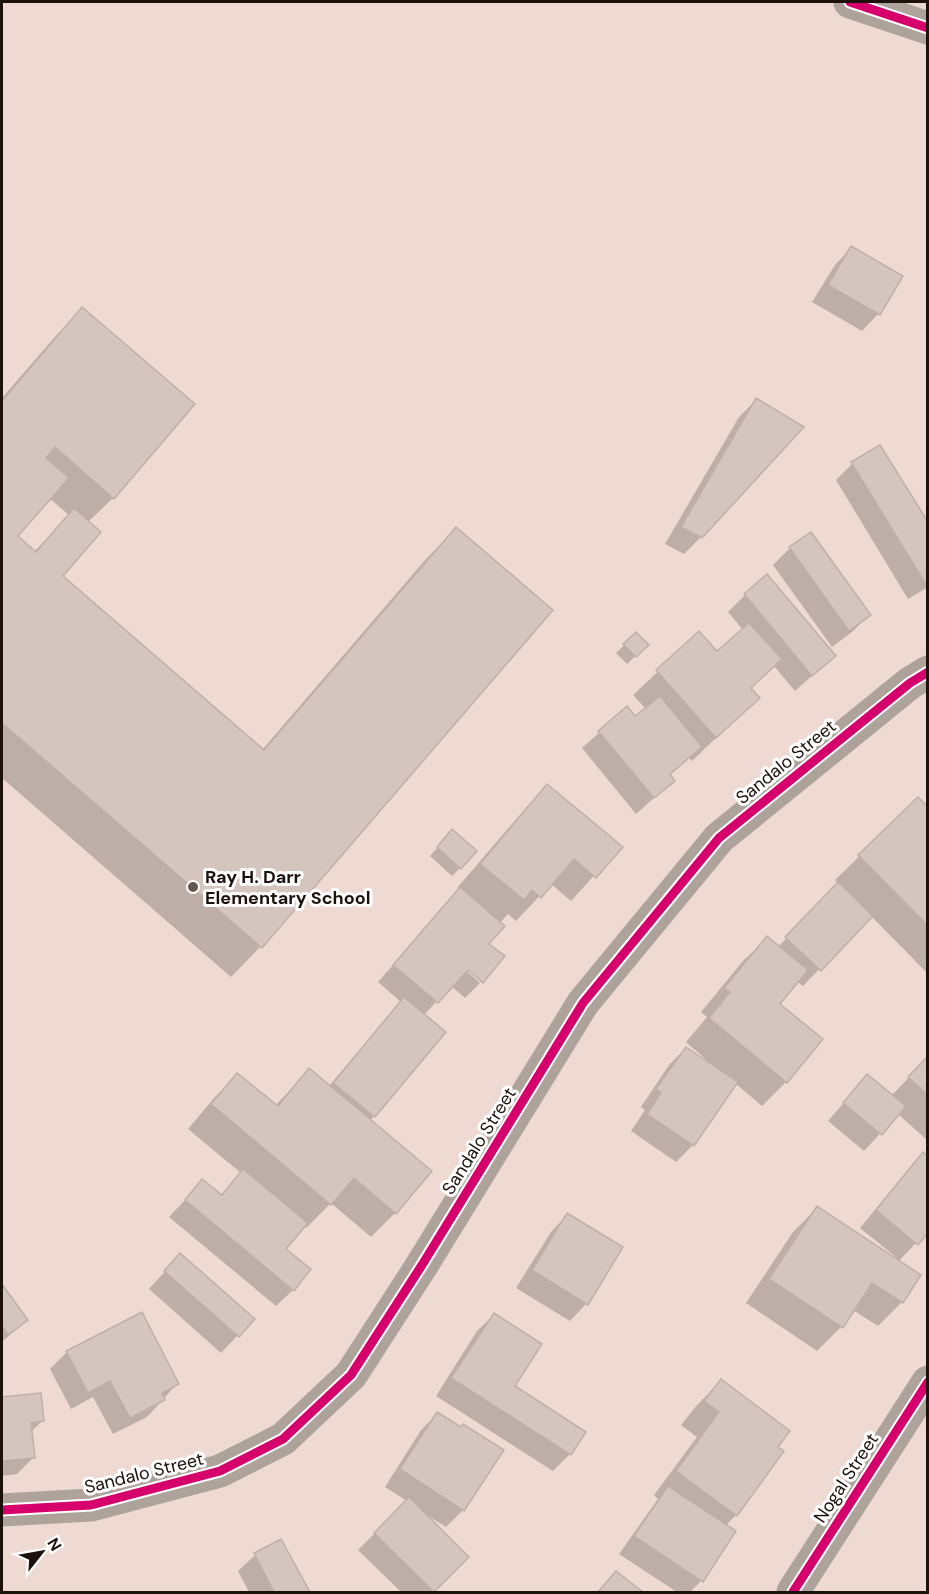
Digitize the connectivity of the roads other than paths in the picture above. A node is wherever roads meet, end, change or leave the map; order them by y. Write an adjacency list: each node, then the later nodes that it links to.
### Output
1 (850, 2): 2 (street)
2 (927, 28)
3 (927, 672): 5 (street, Sandalo Street)
4 (927, 1382): 6 (street, Nogal Street)
5 (2, 1510)
6 (793, 1593)

